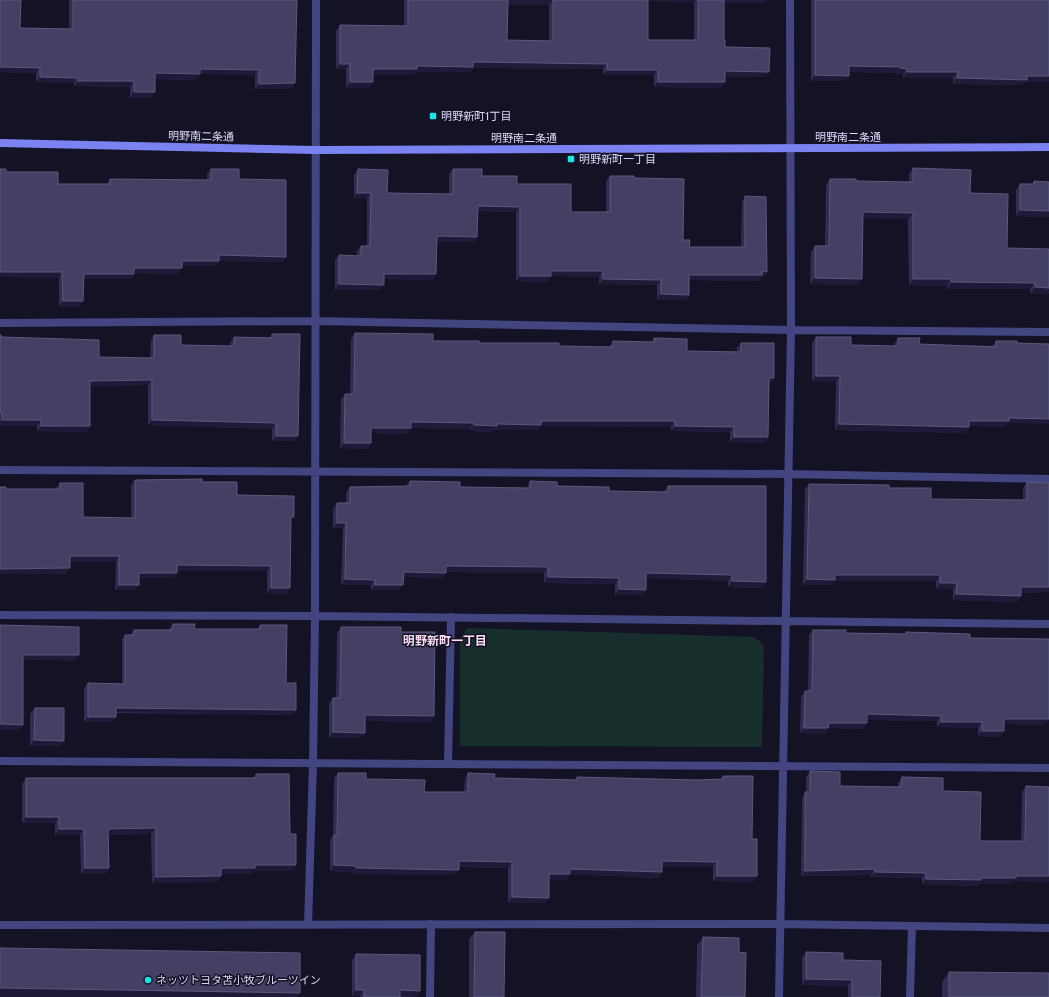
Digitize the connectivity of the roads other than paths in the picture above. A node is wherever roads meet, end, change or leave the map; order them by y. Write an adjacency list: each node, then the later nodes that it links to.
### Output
1 (316, 0): 6 (street)
2 (790, 0): 5 (street)
3 (0, 143): 6 (street, 明野南二条通)
4 (1049, 147): 5 (street, 明野南二条通)
5 (789, 148): 6 (street, 明野南二条通); 9 (street)
6 (316, 150): 7 (street)
7 (315, 321): 8 (street); 9 (street); 12 (street)
8 (0, 322)
9 (790, 330): 10 (street); 13 (street)
10 (1049, 332)
11 (0, 470): 12 (street)
12 (314, 472): 13 (street); 16 (street)
13 (788, 474): 14 (street); 18 (street)
14 (1049, 479)
15 (0, 615): 16 (street)
16 (315, 616): 17 (street); 21 (street)
17 (451, 618): 18 (street); 22 (street)
18 (786, 622): 19 (street); 23 (street)
19 (1049, 624)
20 (0, 761): 21 (street)
21 (313, 764): 22 (street); 28 (street)
22 (448, 764): 23 (street)
23 (782, 765): 24 (street); 26 (street)
24 (1049, 768)
25 (431, 924): 26 (street); 28 (street); 31 (street)
26 (780, 924): 29 (street); 32 (street)
27 (0, 925): 28 (street)
28 (308, 925)
29 (912, 926): 30 (street); 33 (street)
30 (1049, 928)
31 (430, 997)
32 (779, 997)
33 (910, 997)

